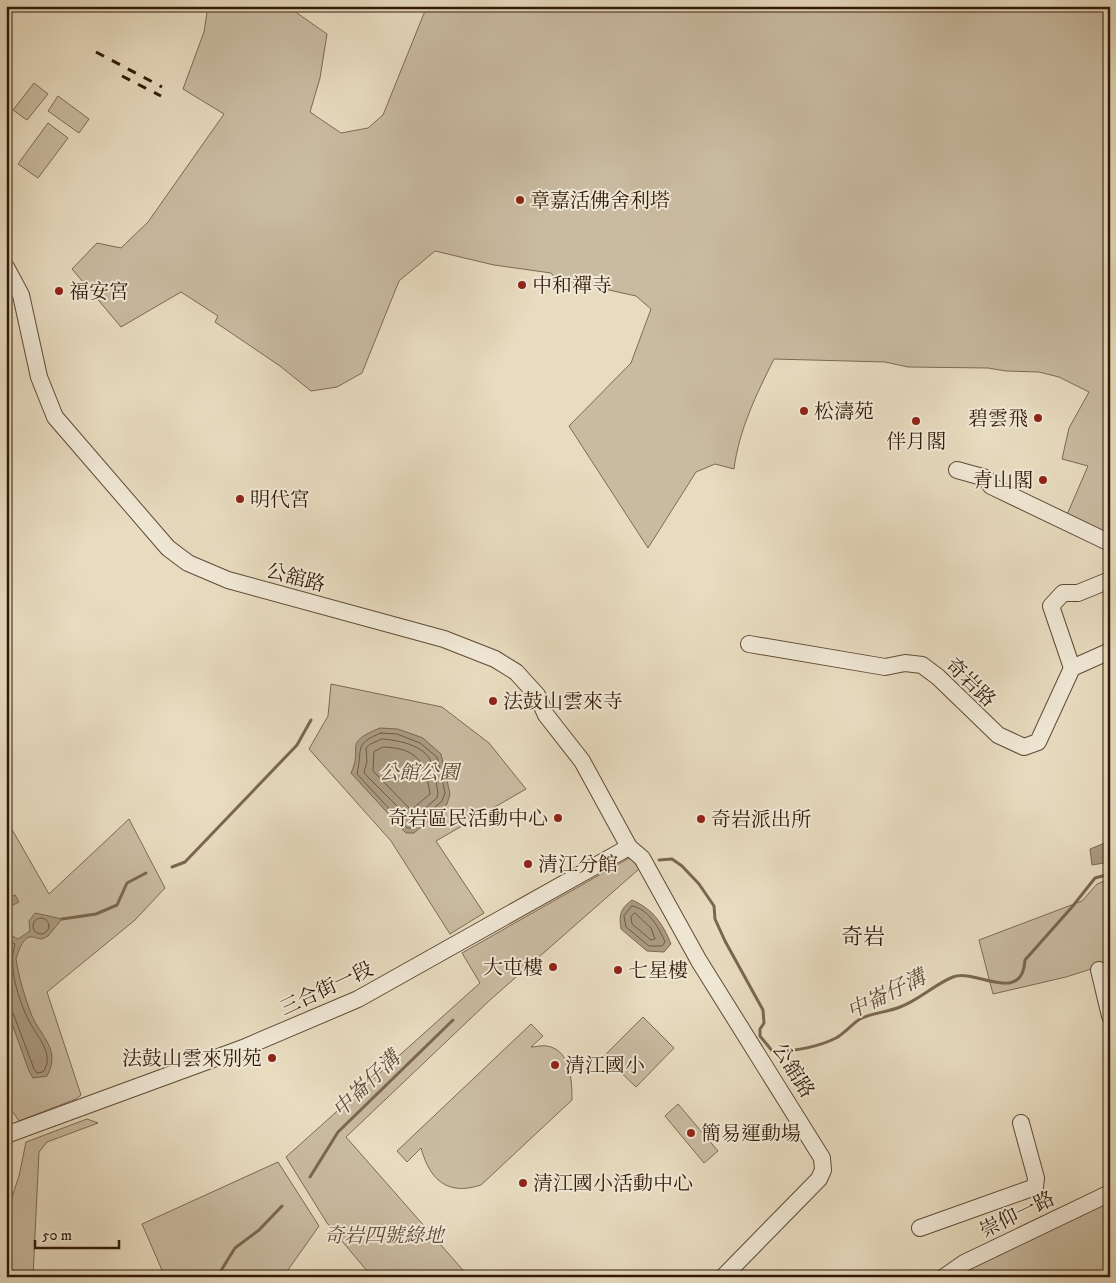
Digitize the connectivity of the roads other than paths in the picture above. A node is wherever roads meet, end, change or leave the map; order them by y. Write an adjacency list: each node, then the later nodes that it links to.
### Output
1 (6, 267): 2 (street, 公舘路)
2 (12, 300): 9 (street, 公舘路)
3 (957, 470): 4 (street)
4 (1110, 543)
5 (1110, 580): 8 (street)
6 (749, 644): 8 (street, 奇岩路)
7 (1110, 651): 8 (street)
8 (1072, 668)
9 (629, 847): 13 (street, 三合街一段); 16 (street, 公舘路)
10 (1099, 970): 11 (street)
11 (1110, 1016)
12 (1021, 1123): 15 (street)
13 (16, 1131)
14 (1110, 1193): 17 (street, 崇仰一路)
15 (920, 1228)
16 (723, 1277)
17 (944, 1277)

